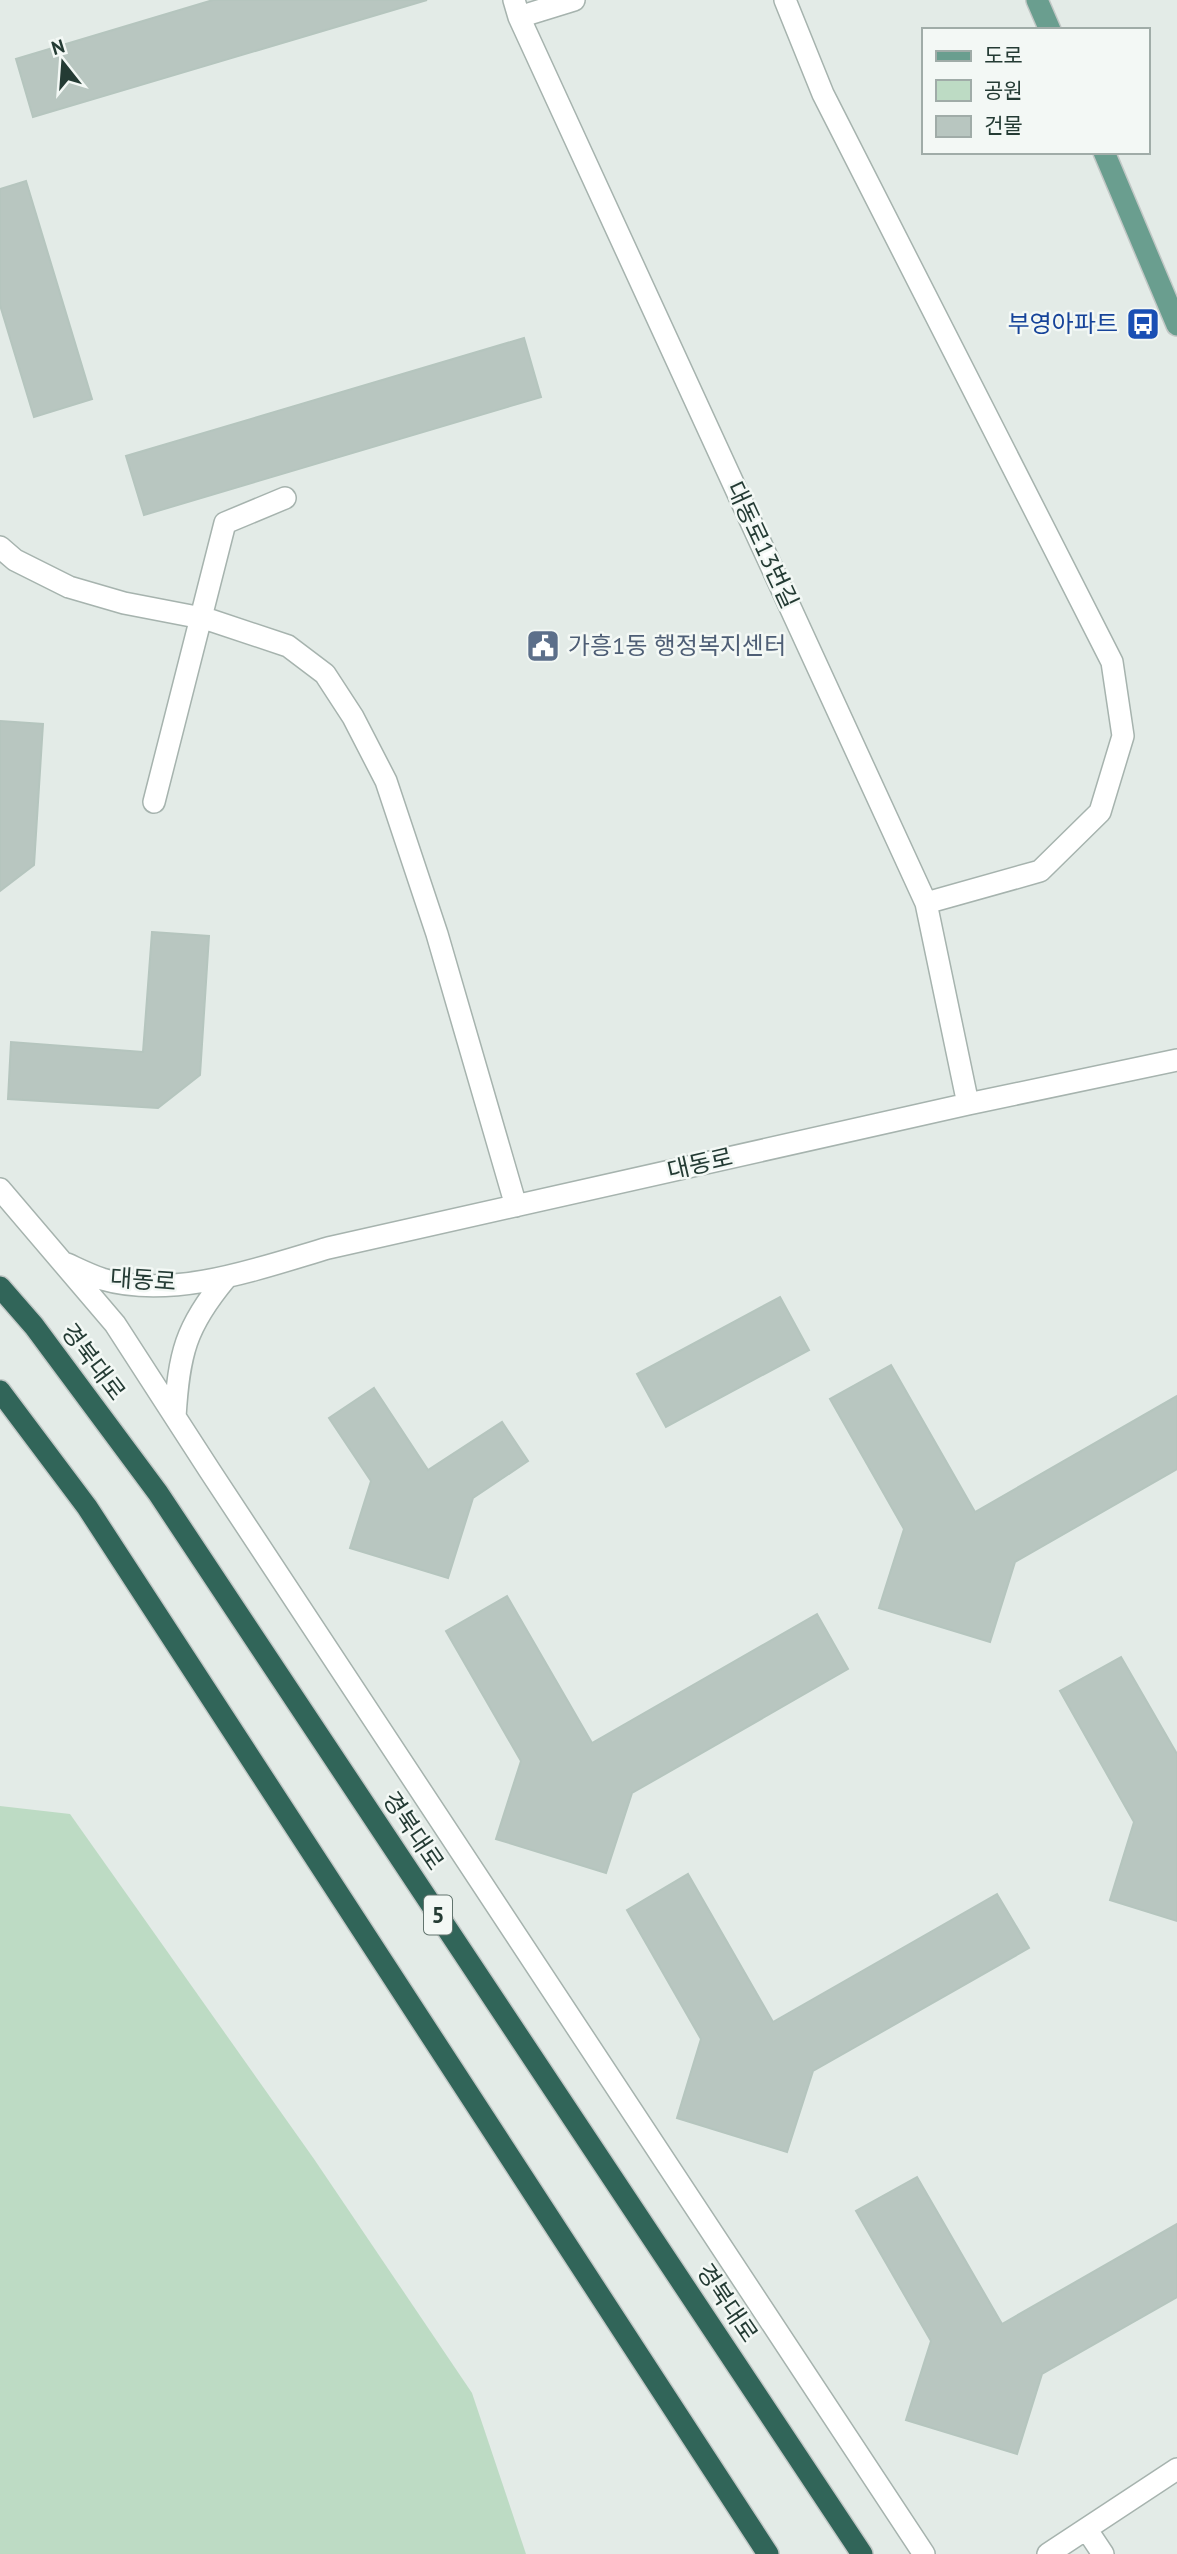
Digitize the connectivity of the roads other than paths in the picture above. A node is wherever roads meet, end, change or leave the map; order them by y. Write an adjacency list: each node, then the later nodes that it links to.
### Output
1 (574, 0): 4 (street)
2 (785, 0): 12 (street)
3 (1037, 0): 5 (main road)
4 (517, 9): 12 (street, 대동로13번길)
5 (1049, 28)
6 (1105, 154): 7 (main road)
7 (1177, 325)
8 (285, 498): 10 (street)
9 (0, 547): 10 (street)
10 (201, 618): 11 (street); 16 (street)
11 (154, 802)
12 (926, 903): 14 (street, 대동로13번길)
13 (1177, 1060): 14 (street, 대동로)
14 (968, 1104): 16 (street, 대동로)
15 (0, 1189): 17 (street)
16 (516, 1206): 18 (street, 대동로)
17 (64, 1263): 18 (street, 대동로); 21 (street)
18 (226, 1278): 21 (street, 대동로)
19 (0, 1287): 25 (highway, 경북대로 / 5)
20 (0, 1391): 24 (highway)
21 (175, 1417): 26 (street)
22 (1177, 2469): 23 (street)
23 (1087, 2529): 27 (street); 28 (street)
24 (768, 2554)
25 (862, 2554)
26 (924, 2554)
27 (1048, 2554)
28 (1103, 2554)

